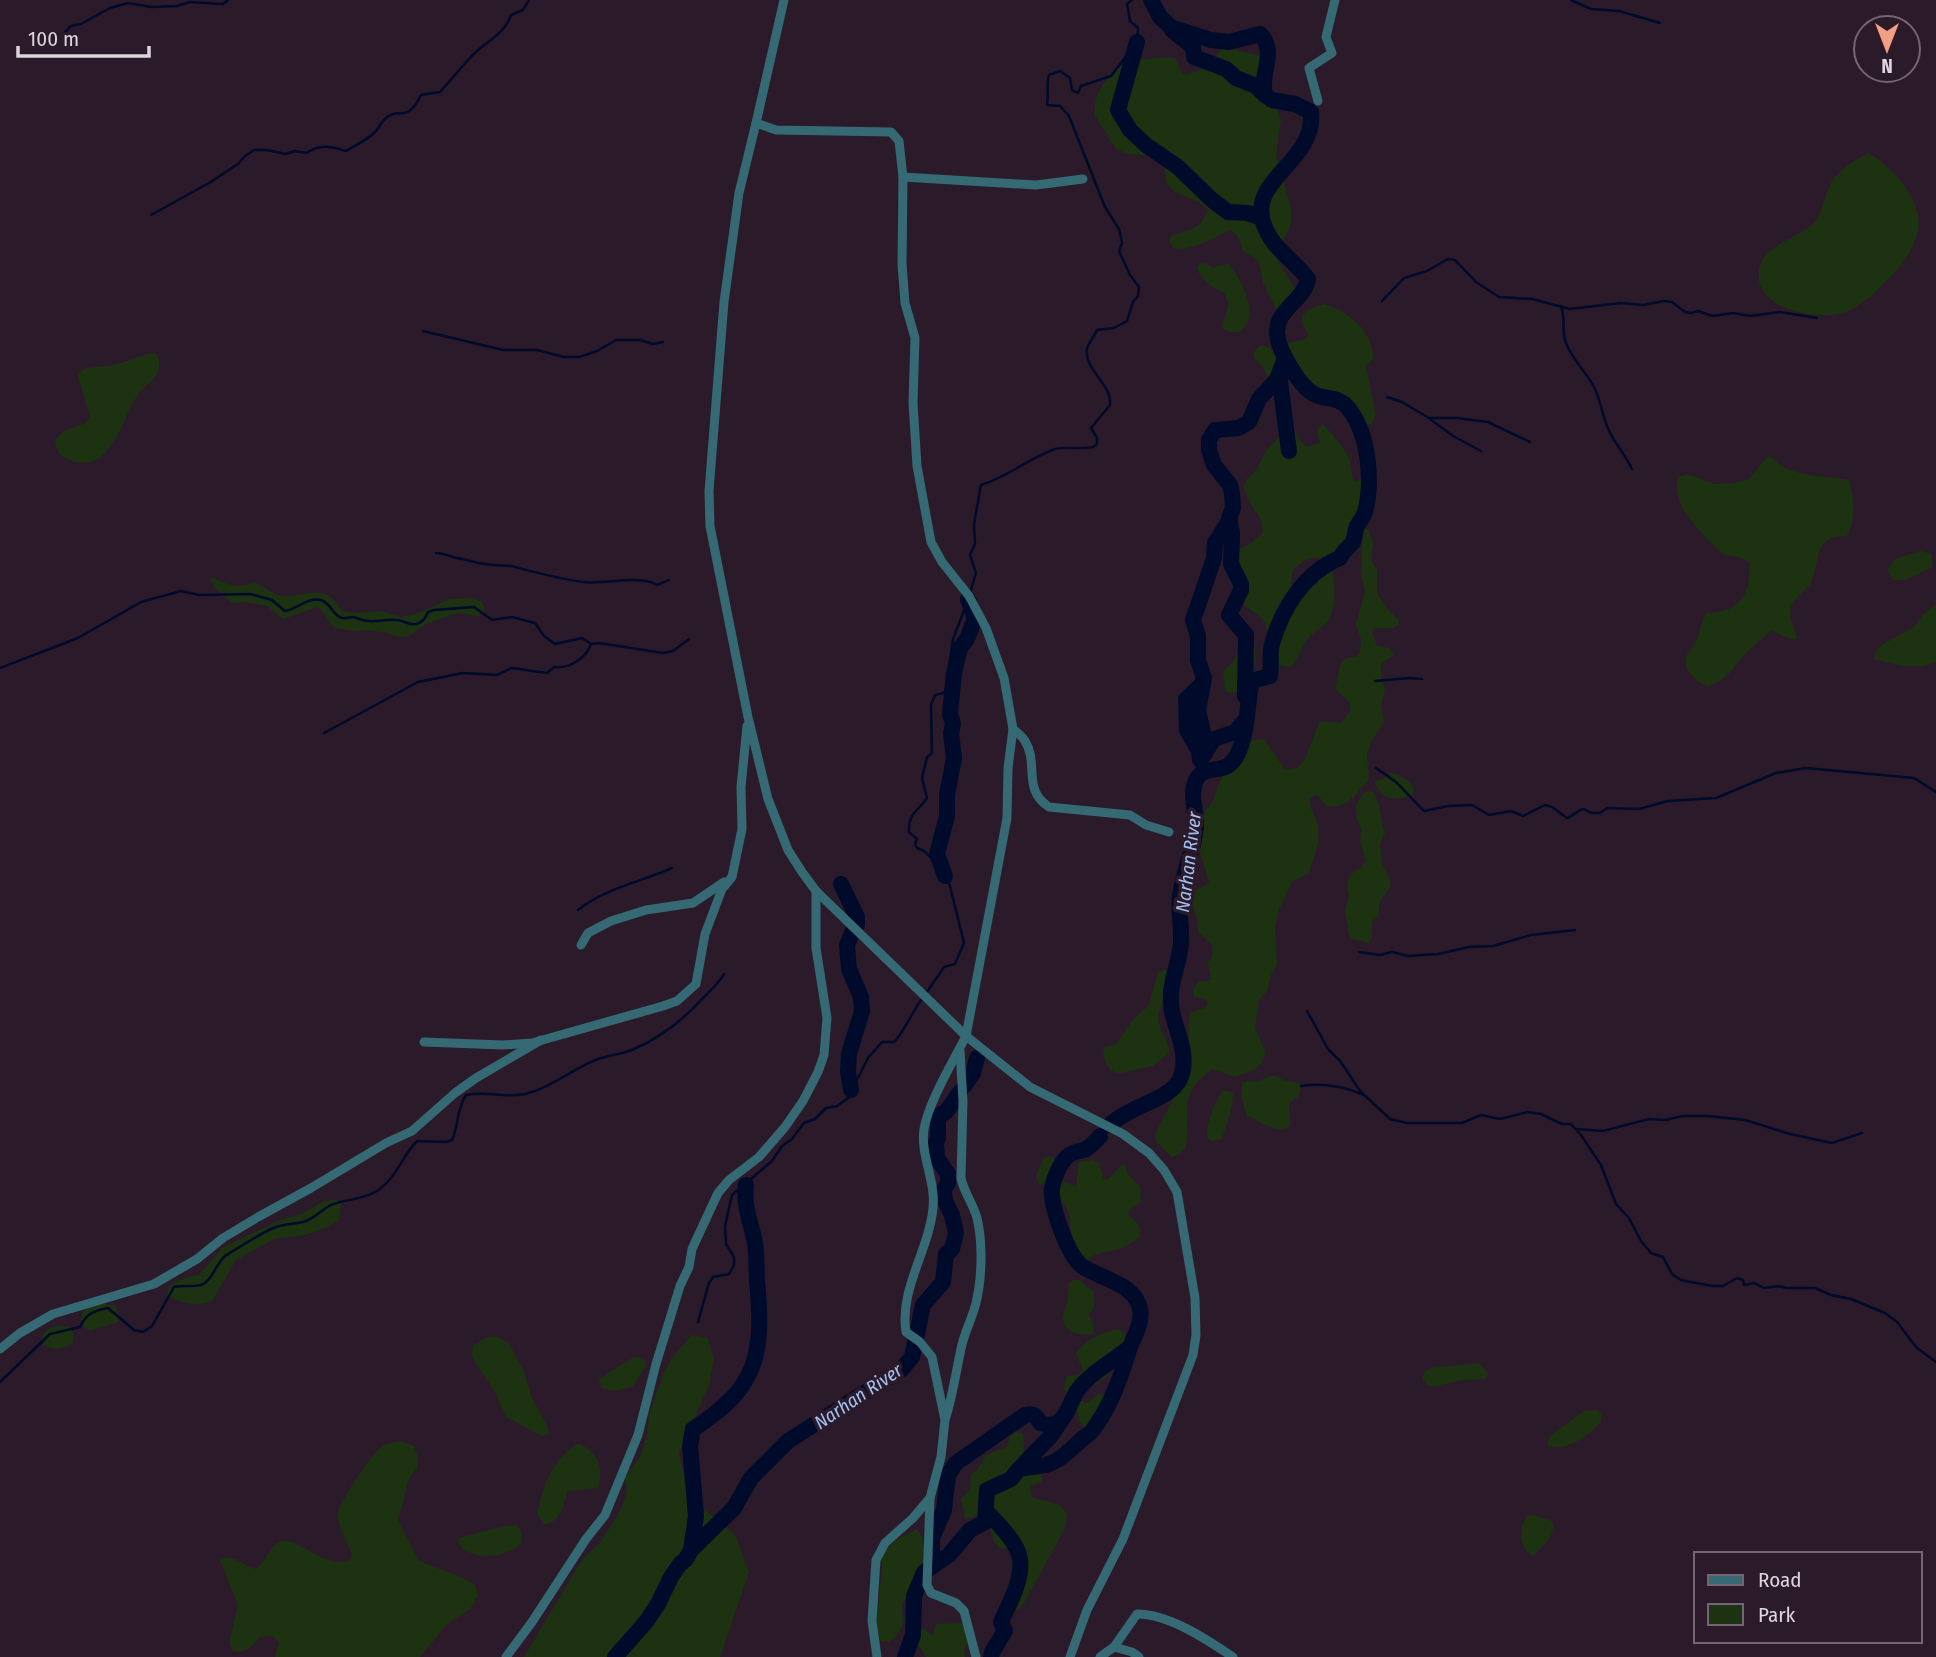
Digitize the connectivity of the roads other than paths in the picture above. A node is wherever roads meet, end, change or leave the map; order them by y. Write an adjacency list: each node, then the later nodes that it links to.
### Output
1 (784, 0): 4 (street)
2 (1335, 0): 3 (street)
3 (1318, 101)
4 (756, 123): 5 (street); 7 (street)
5 (903, 177): 6 (street); 8 (street)
6 (1083, 179)
7 (748, 717): 10 (street); 11 (street)
8 (1013, 729): 9 (street); 13 (street)
9 (1169, 832)
10 (732, 877): 12 (street); 14 (street)
11 (816, 891): 13 (street); 21 (street)
12 (581, 945)
13 (966, 1036): 16 (street); 24 (street)
14 (541, 1040): 15 (street); 17 (street)
15 (424, 1042)
16 (959, 1049): 18 (street); 18 (street)
17 (0, 1349)
18 (945, 1420): 19 (street)
19 (930, 1498): 22 (street); 23 (street)
20 (1114, 1647): 25 (street); 26 (street); 27 (street)
21 (506, 1657)
22 (877, 1657)
23 (976, 1657)
24 (1070, 1657)
25 (1100, 1657)
26 (1139, 1657)
27 (1233, 1657)

